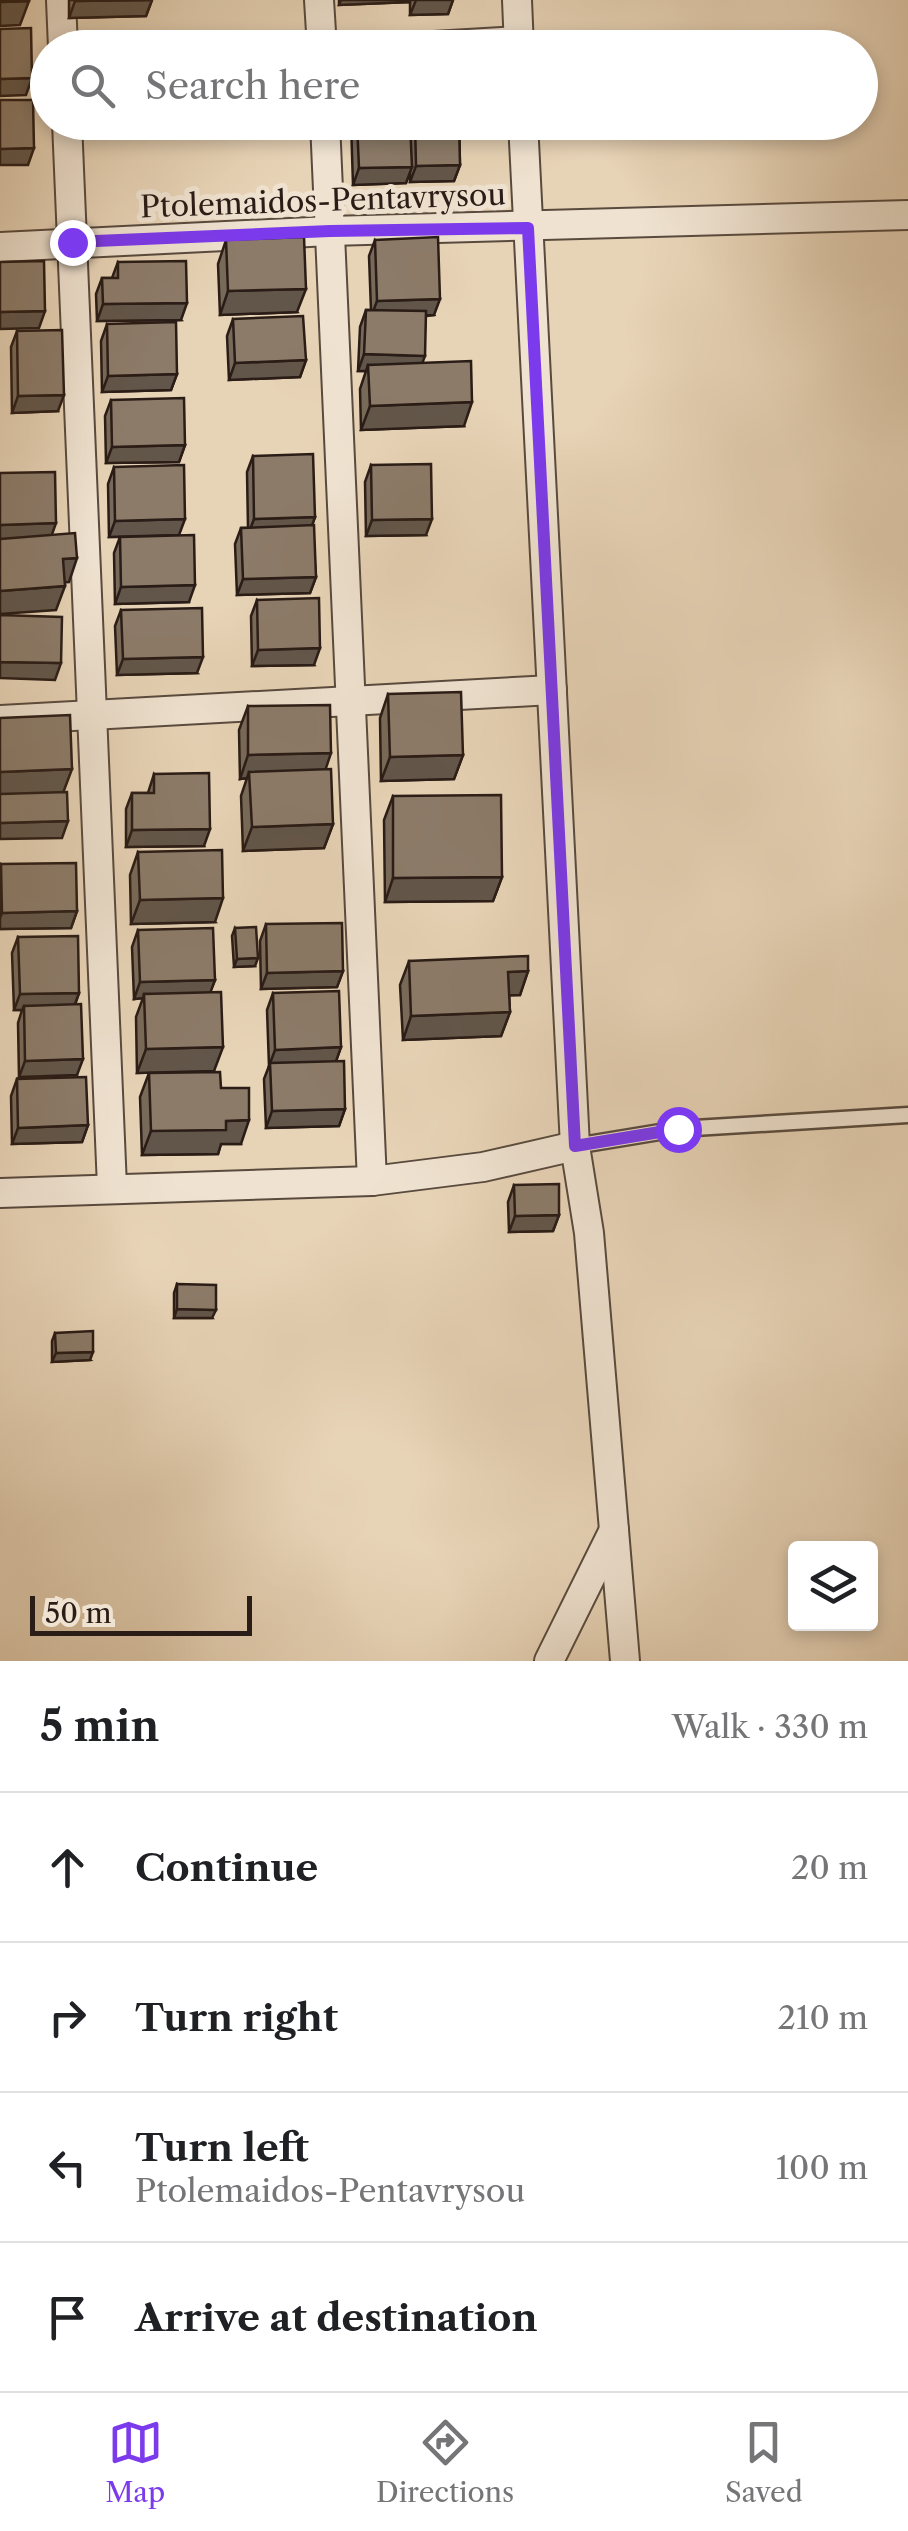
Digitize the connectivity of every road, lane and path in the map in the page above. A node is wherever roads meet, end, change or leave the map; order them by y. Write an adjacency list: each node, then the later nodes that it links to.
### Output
1 (61, 0): 4 (street)
2 (320, 0): 5 (street)
3 (517, 0): 6 (street)
4 (63, 30)
5 (321, 30)
6 (518, 30)
7 (67, 140): 13 (street)
8 (326, 140): 12 (street)
9 (524, 140): 11 (street)
10 (908, 216): 11 (street, Ptolemaidos-Pentavrysou)
11 (528, 228): 12 (street, Ptolemaidos-Pentavrysou); 15 (street)
12 (330, 231): 13 (street, Ptolemaidos-Pentavrysou); 16 (street)
13 (72, 242): 14 (street, Ptolemaidos-Pentavrysou); 17 (street)
14 (0, 248)
15 (552, 690): 16 (street); 20 (street)
16 (351, 700): 17 (street); 21 (street)
17 (92, 715): 18 (street); 22 (street)
18 (0, 720)
19 (908, 1115): 20 (lane)
20 (575, 1146): 21 (street); 24 (street)
21 (372, 1181): 22 (street)
22 (112, 1188): 23 (street)
23 (0, 1194)
24 (614, 1529): 25 (street); 26 (street)
25 (549, 1661)
26 (625, 1661)

